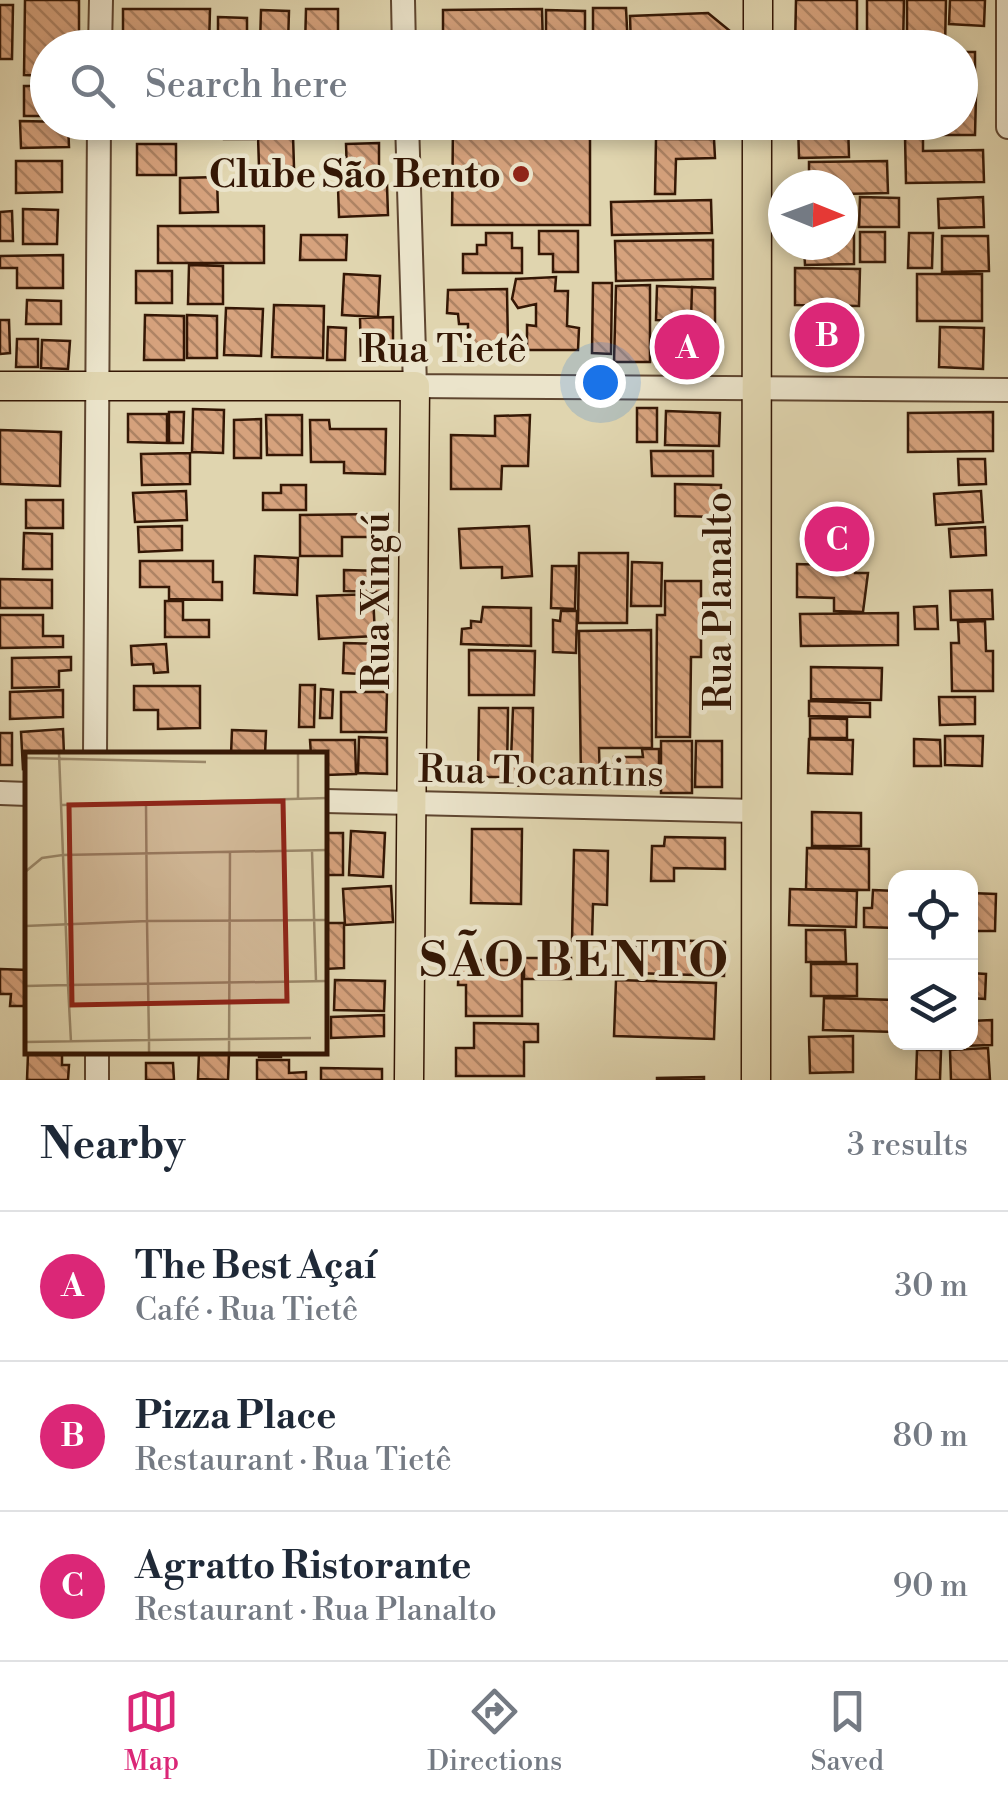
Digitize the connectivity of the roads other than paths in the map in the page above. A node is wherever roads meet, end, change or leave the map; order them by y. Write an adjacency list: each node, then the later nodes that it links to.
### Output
1 (101, 0): 5 (street)
2 (403, 0): 6 (street)
3 (758, 0): 7 (main road)
4 (1008, 0): 8 (street)
5 (100, 30)
6 (404, 30)
7 (758, 30)
8 (1008, 128)
9 (99, 140): 14 (street)
10 (408, 140): 13 (street, Rua Xingú)
11 (757, 140): 15 (main road, Rua Planalto)
12 (0, 386): 14 (main road, Rua Tietê)
13 (415, 386): 14 (main road, Rua Tietê); 15 (street, Rua Tietê); 19 (main road, Rua Xingú)
14 (94, 388): 17 (street)
15 (755, 389): 16 (street, Rua Tietê); 20 (main road, Rua Planalto)
16 (1008, 390)
17 (95, 752)
18 (328, 801): 19 (street, Rua Tocantins)
19 (413, 803): 20 (street, Rua Tocantins); 21 (main road, Rua Xingú)
20 (756, 811): 22 (main road, Rua Planalto)
21 (409, 1080)
22 (756, 1080)

